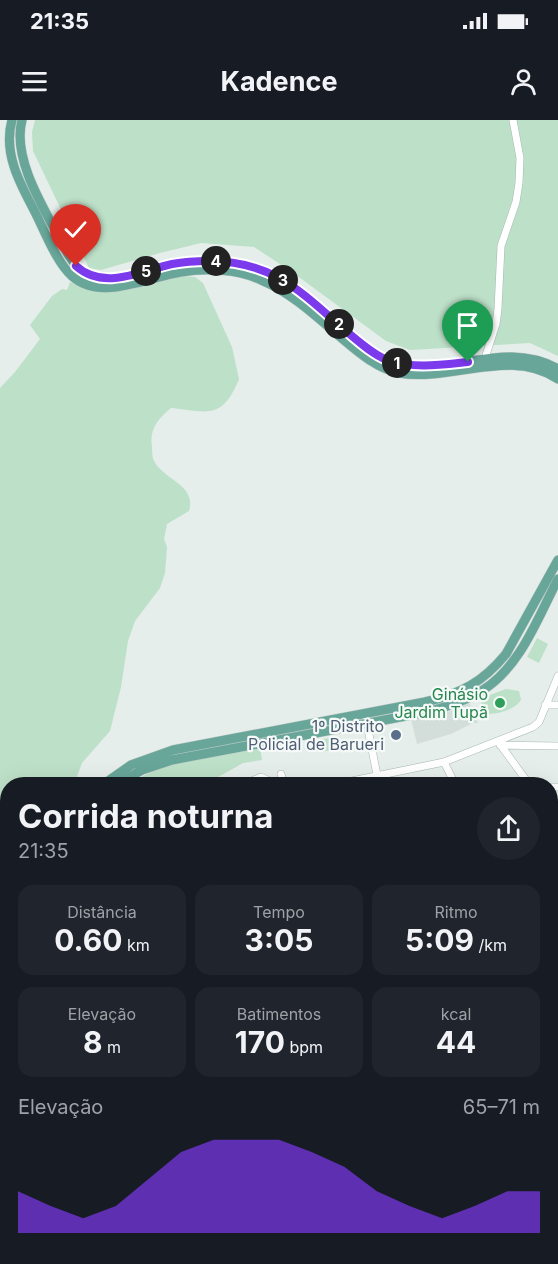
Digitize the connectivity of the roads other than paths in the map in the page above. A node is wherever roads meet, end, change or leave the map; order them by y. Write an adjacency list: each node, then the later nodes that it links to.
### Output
1 (12, 120): 7 (main road)
2 (22, 120): 5 (main road)
3 (507, 120): 4 (street)
4 (513, 124): 5 (street)
5 (485, 358): 6 (main road)
6 (558, 369)
7 (558, 380)
8 (558, 560): 13 (main road)
9 (558, 579): 13 (main road)
10 (558, 676): 11 (street)
11 (546, 705): 12 (street); 14 (street)
12 (558, 705)
13 (366, 718): 18 (street); 19 (main road); 20 (main road)
14 (498, 743): 15 (street); 16 (street); 24 (street)
15 (558, 746)
16 (444, 762): 18 (street); 23 (street)
17 (281, 774): 21 (street)
18 (377, 775): 22 (street)
19 (114, 777)
20 (130, 777)
21 (282, 777)
22 (368, 777)
23 (452, 777)
24 (524, 777)

